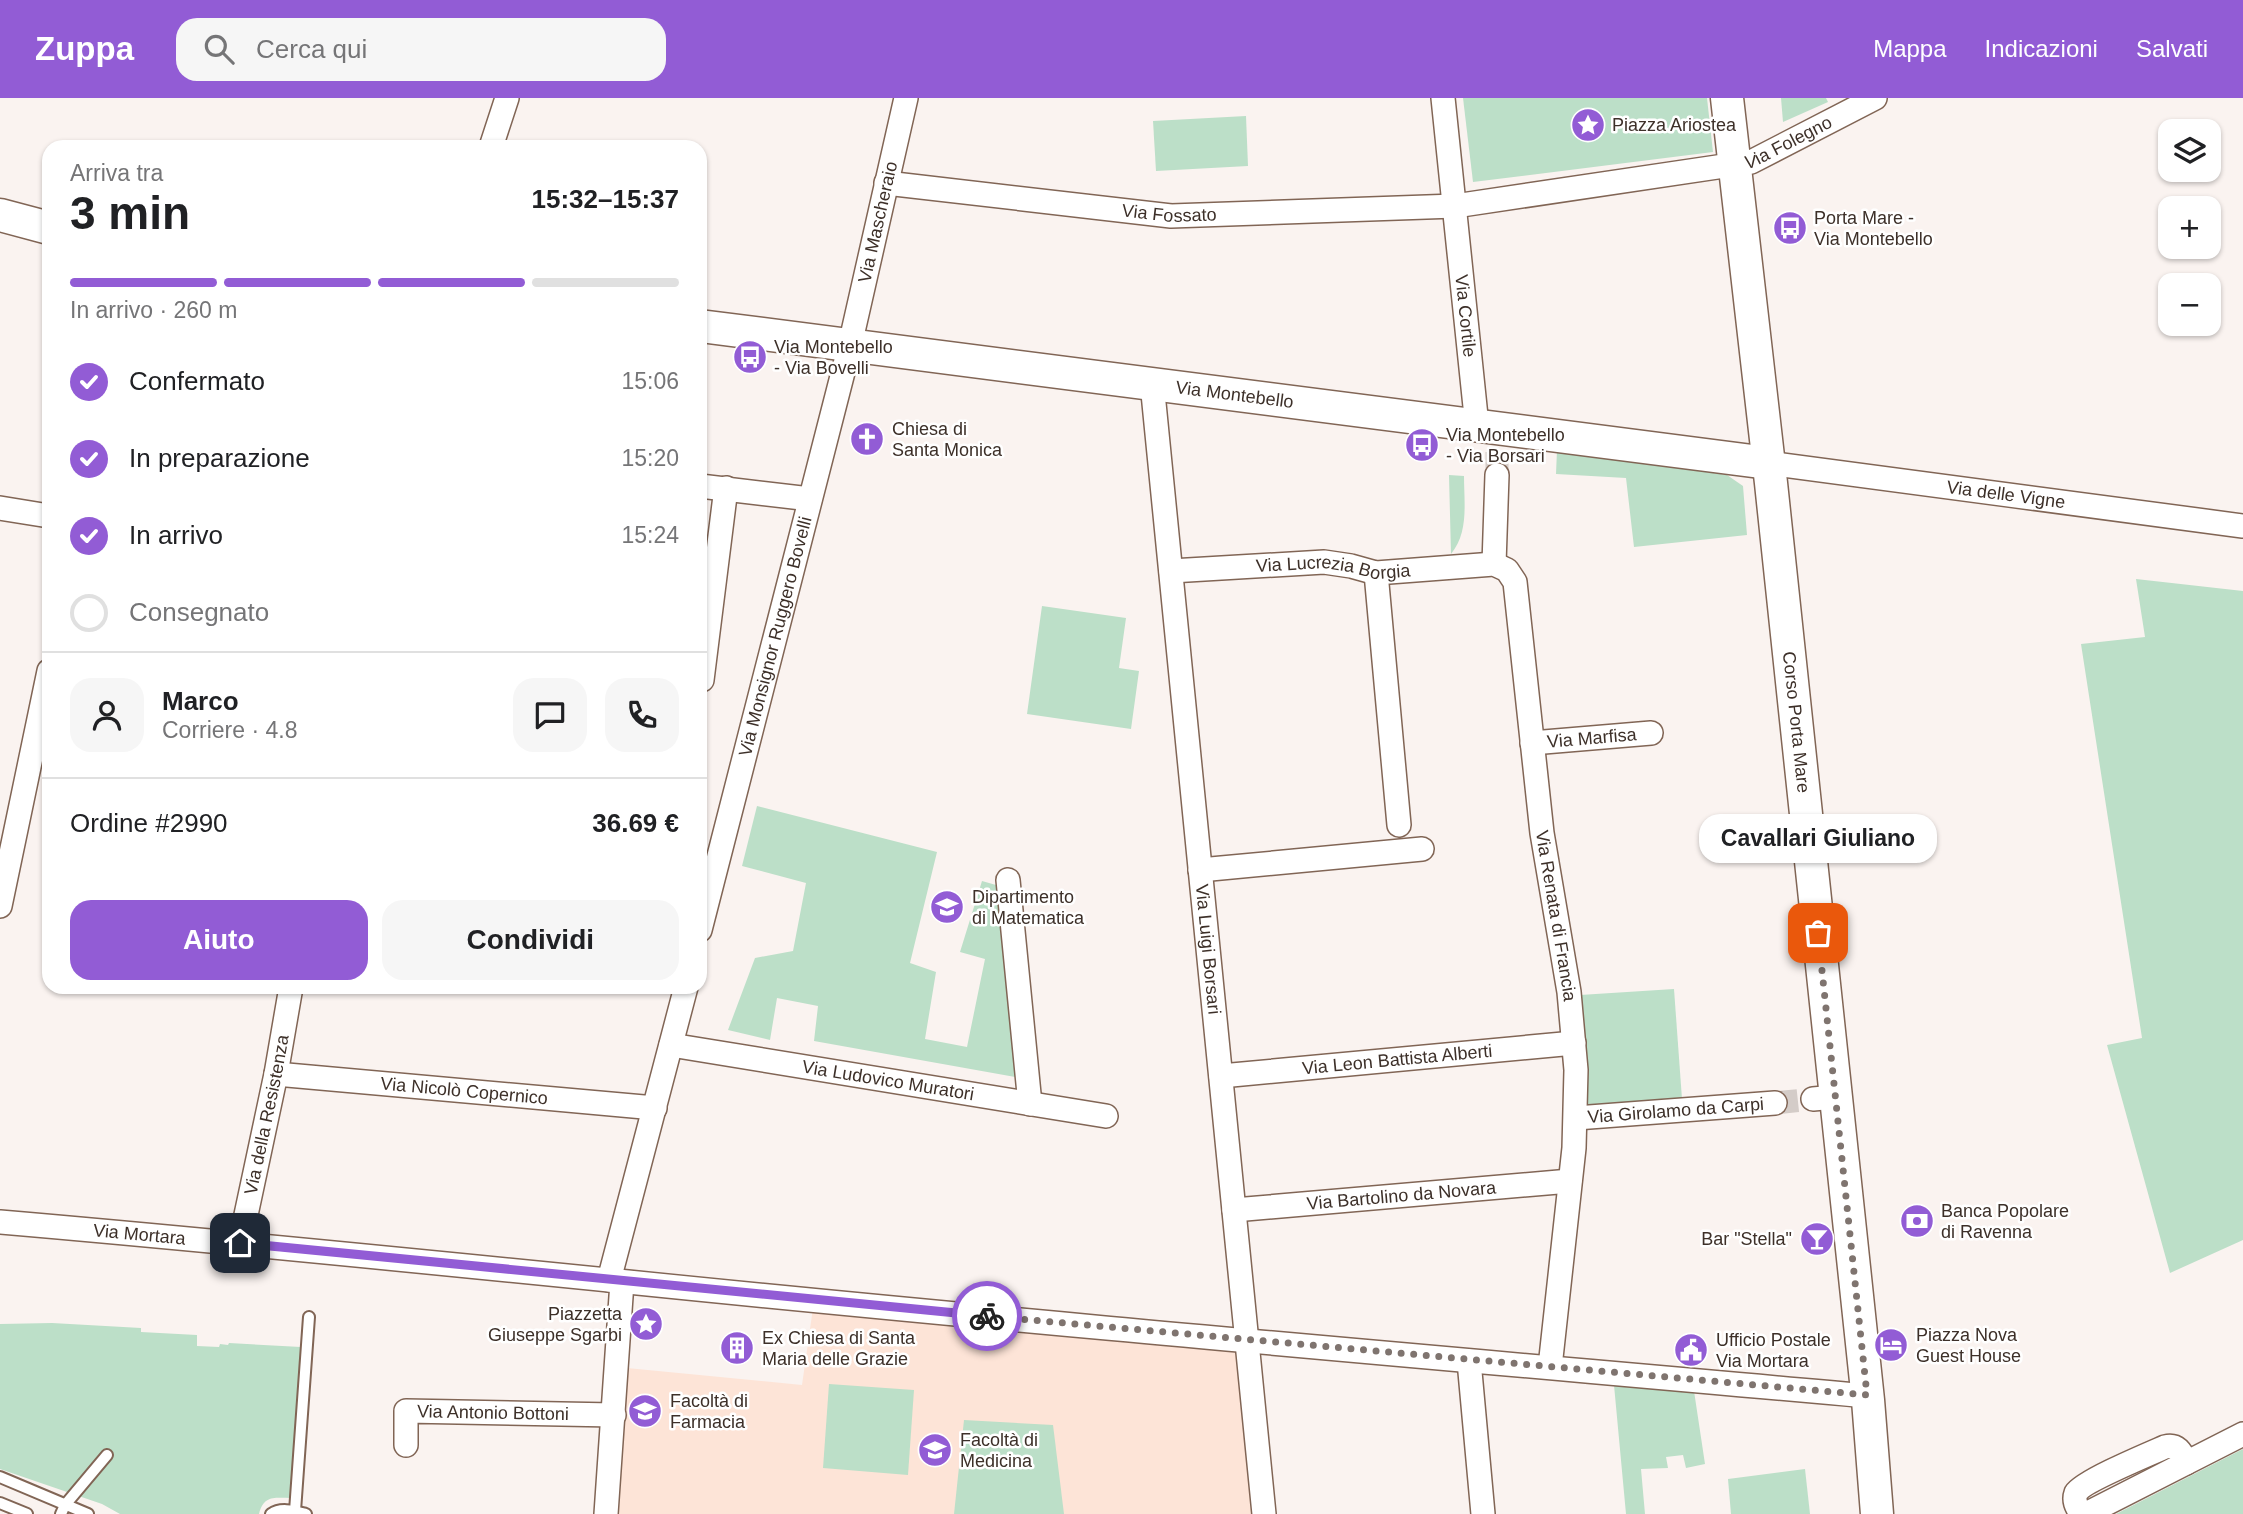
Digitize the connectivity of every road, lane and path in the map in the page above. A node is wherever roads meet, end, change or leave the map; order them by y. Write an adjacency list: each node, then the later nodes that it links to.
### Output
1 (506, 98): 6 (street)
2 (906, 98): 8 (street, Via Mascheraio)
3 (1443, 98): 9 (street)
4 (1727, 98): 7 (street, Corso Porta Mare)
5 (1875, 98): 7 (street, Via Folegno)
6 (493, 140)
7 (1735, 166): 9 (street); 16 (street, Corso Porta Mare)
8 (886, 183): 9 (street, Via Fossato); 13 (street, Via Mascheraio)
9 (1455, 206): 15 (street, Via Cortile)
10 (0, 215): 11 (street)
11 (42, 226)
12 (707, 327): 13 (street, Via Montebello)
13 (850, 345): 14 (street, Via Montebello); 20 (street, Via Monsignor Ruggero Bovelli)
14 (1152, 383): 15 (street, Via Montebello); 25 (street, Via Luigi Borsari)
15 (1491, 432): 16 (street, Via Montebello)
16 (1768, 463): 23 (street, Via delle Vigne); 58 (street, Corso Porta Mare)
17 (1497, 475): 24 (street)
18 (707, 486): 19 (street)
19 (726, 488): 20 (street); 27 (street)
20 (810, 499): 36 (street, Via Monsignor Ruggero Bovelli)
21 (0, 508): 22 (street)
22 (42, 515)
23 (2243, 526)
24 (1494, 564): 26 (street, Via Lucrezia Borgia); 30 (street, Via Renata di Francia)
25 (1171, 571): 26 (street, Via Lucrezia Borgia); 34 (street, Via Luigi Borsari)
26 (1376, 573): 31 (street)
27 (707, 640)
28 (42, 707): 32 (street)
29 (1651, 733): 30 (street, Via Marfisa)
30 (1532, 743): 40 (street, Via Renata di Francia)
31 (1399, 825)
32 (6, 848): 37 (street)
33 (1422, 849): 34 (street)
34 (1200, 870): 43 (street, Via Luigi Borsari)
35 (1008, 880): 45 (street)
36 (707, 903)
37 (0, 906)
38 (290, 994): 42 (street, Via della Resistenza)
39 (683, 994): 41 (street)
40 (1574, 1043): 43 (street, Via Leon Battista Alberti); 48 (street, Via Renata di Francia)
41 (671, 1045): 45 (street, Via Ludovico Muratori); 46 (street)
42 (275, 1074): 46 (street, Via Nicolò Copernico); 52 (street, Via della Resistenza)
43 (1221, 1076): 50 (street, Via Luigi Borsari)
44 (1775, 1103): 48 (street, Via Girolamo da Carpi)
45 (1030, 1104): 47 (street, Via Ludovico Muratori)
46 (655, 1108): 53 (street)
47 (1106, 1116)
48 (1576, 1118): 49 (street, Via Renata di Francia)
49 (1570, 1181): 50 (street, Via Bartolino da Novara); 57 (street, Via Renata di Francia)
50 (1234, 1210): 55 (street, Via Luigi Borsari)
51 (0, 1222): 52 (street, Via Mortara)
52 (240, 1243): 53 (street, Via Mortara)
53 (616, 1281): 55 (street, Via Mortara); 59 (street)
54 (309, 1317): 66 (lane)
55 (1247, 1341): 56 (street, Via Mortara); 71 (street, Via Luigi Borsari)
56 (1469, 1361): 57 (street, Via Mortara); 72 (street)
57 (1550, 1367): 58 (street, Via Mortara)
58 (1867, 1395): 73 (street, Corso Porta Mare)
59 (614, 1415): 61 (street, Via Antonio Bottoni); 70 (street)
60 (2243, 1434): 74 (street)
61 (405, 1444)
62 (107, 1455): 65 (lane)
63 (0, 1477): 65 (lane)
64 (0, 1503): 67 (lane)
65 (63, 1509): 68 (lane)
66 (300, 1512): 69 (lane)
67 (27, 1514)
68 (88, 1514)
69 (271, 1514)
70 (606, 1514)
71 (1264, 1514)
72 (1483, 1514)
73 (1877, 1514)
74 (2083, 1514)

